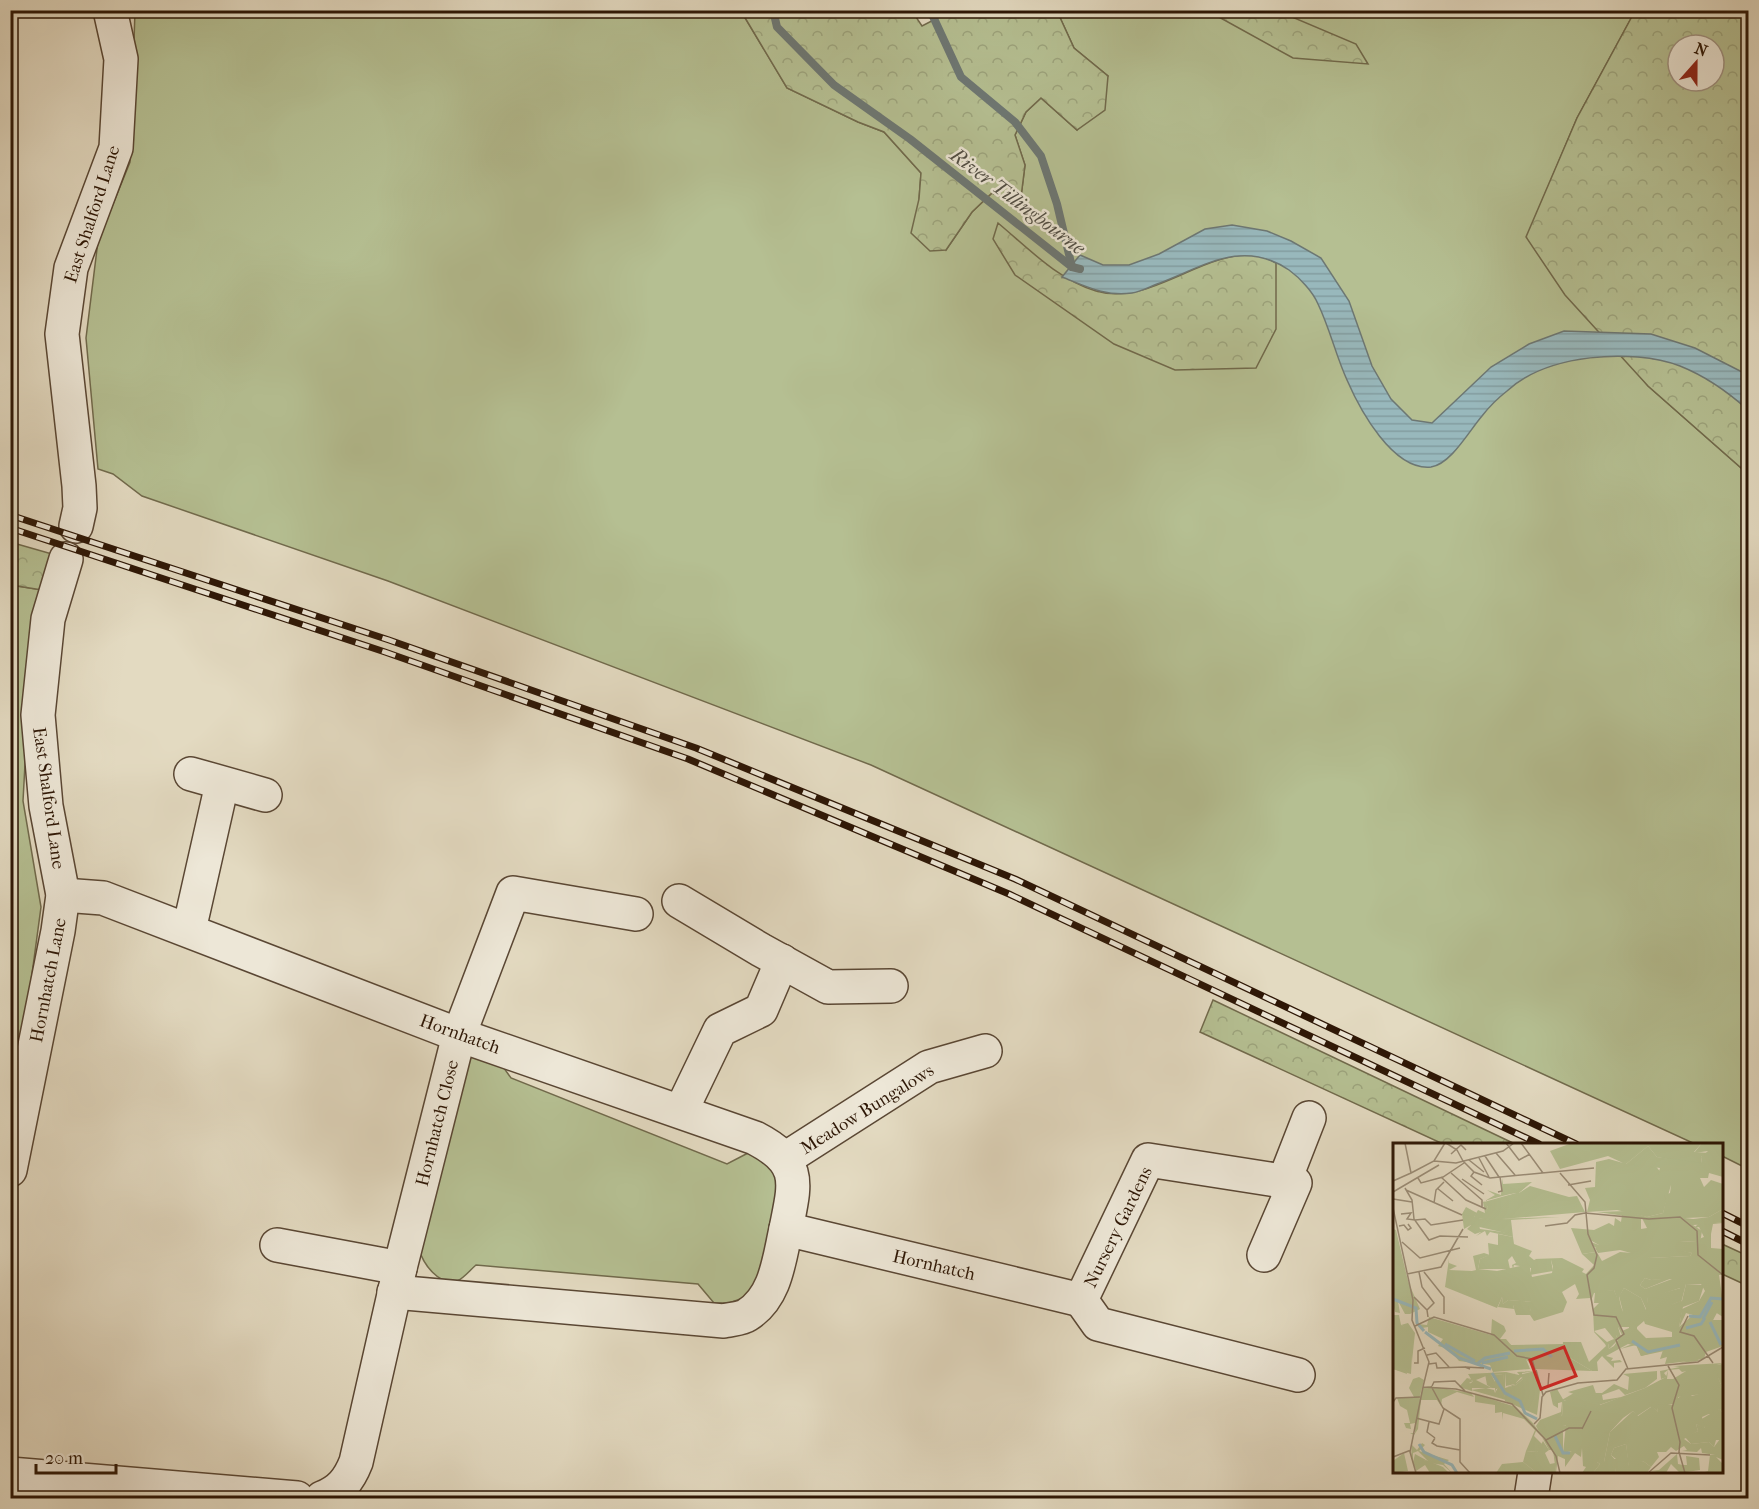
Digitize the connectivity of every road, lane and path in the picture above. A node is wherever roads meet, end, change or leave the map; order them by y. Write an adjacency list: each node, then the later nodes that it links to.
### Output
1 (110, 10): 2 (street, East Shalford Lane)
2 (76, 526)
3 (66, 559): 7 (street, East Shalford Lane)
4 (191, 774): 5 (street)
5 (222, 784): 6 (street); 10 (street)
6 (265, 795)
7 (63, 895): 10 (street, Hornhatch); 18 (street, Hornhatch Lane)
8 (679, 900): 11 (street)
9 (636, 914): 13 (street, Hornhatch Close)
10 (189, 930): 13 (street, Hornhatch)
11 (782, 962): 12 (street); 15 (street)
12 (891, 986)
13 (459, 1035): 15 (street, Hornhatch); 23 (street, Hornhatch Close)
14 (985, 1051): 17 (street, Meadow Bungalows)
15 (681, 1111): 17 (street, Hornhatch)
16 (1309, 1118): 19 (street)
17 (785, 1159): 20 (street)
18 (10, 1170)
19 (1284, 1182): 22 (street); 24 (street, Nursery Gardens)
20 (786, 1229): 23 (street); 24 (street, Hornhatch)
21 (277, 1245): 23 (street)
22 (1264, 1255)
23 (397, 1280): 29 (street)
24 (1081, 1300): 25 (street, Nursery Gardens)
25 (1298, 1375)
26 (1535, 1473): 30 (street)
27 (10, 1474): 28 (street)
28 (297, 1498)
29 (322, 1498)
30 (1531, 1498)

